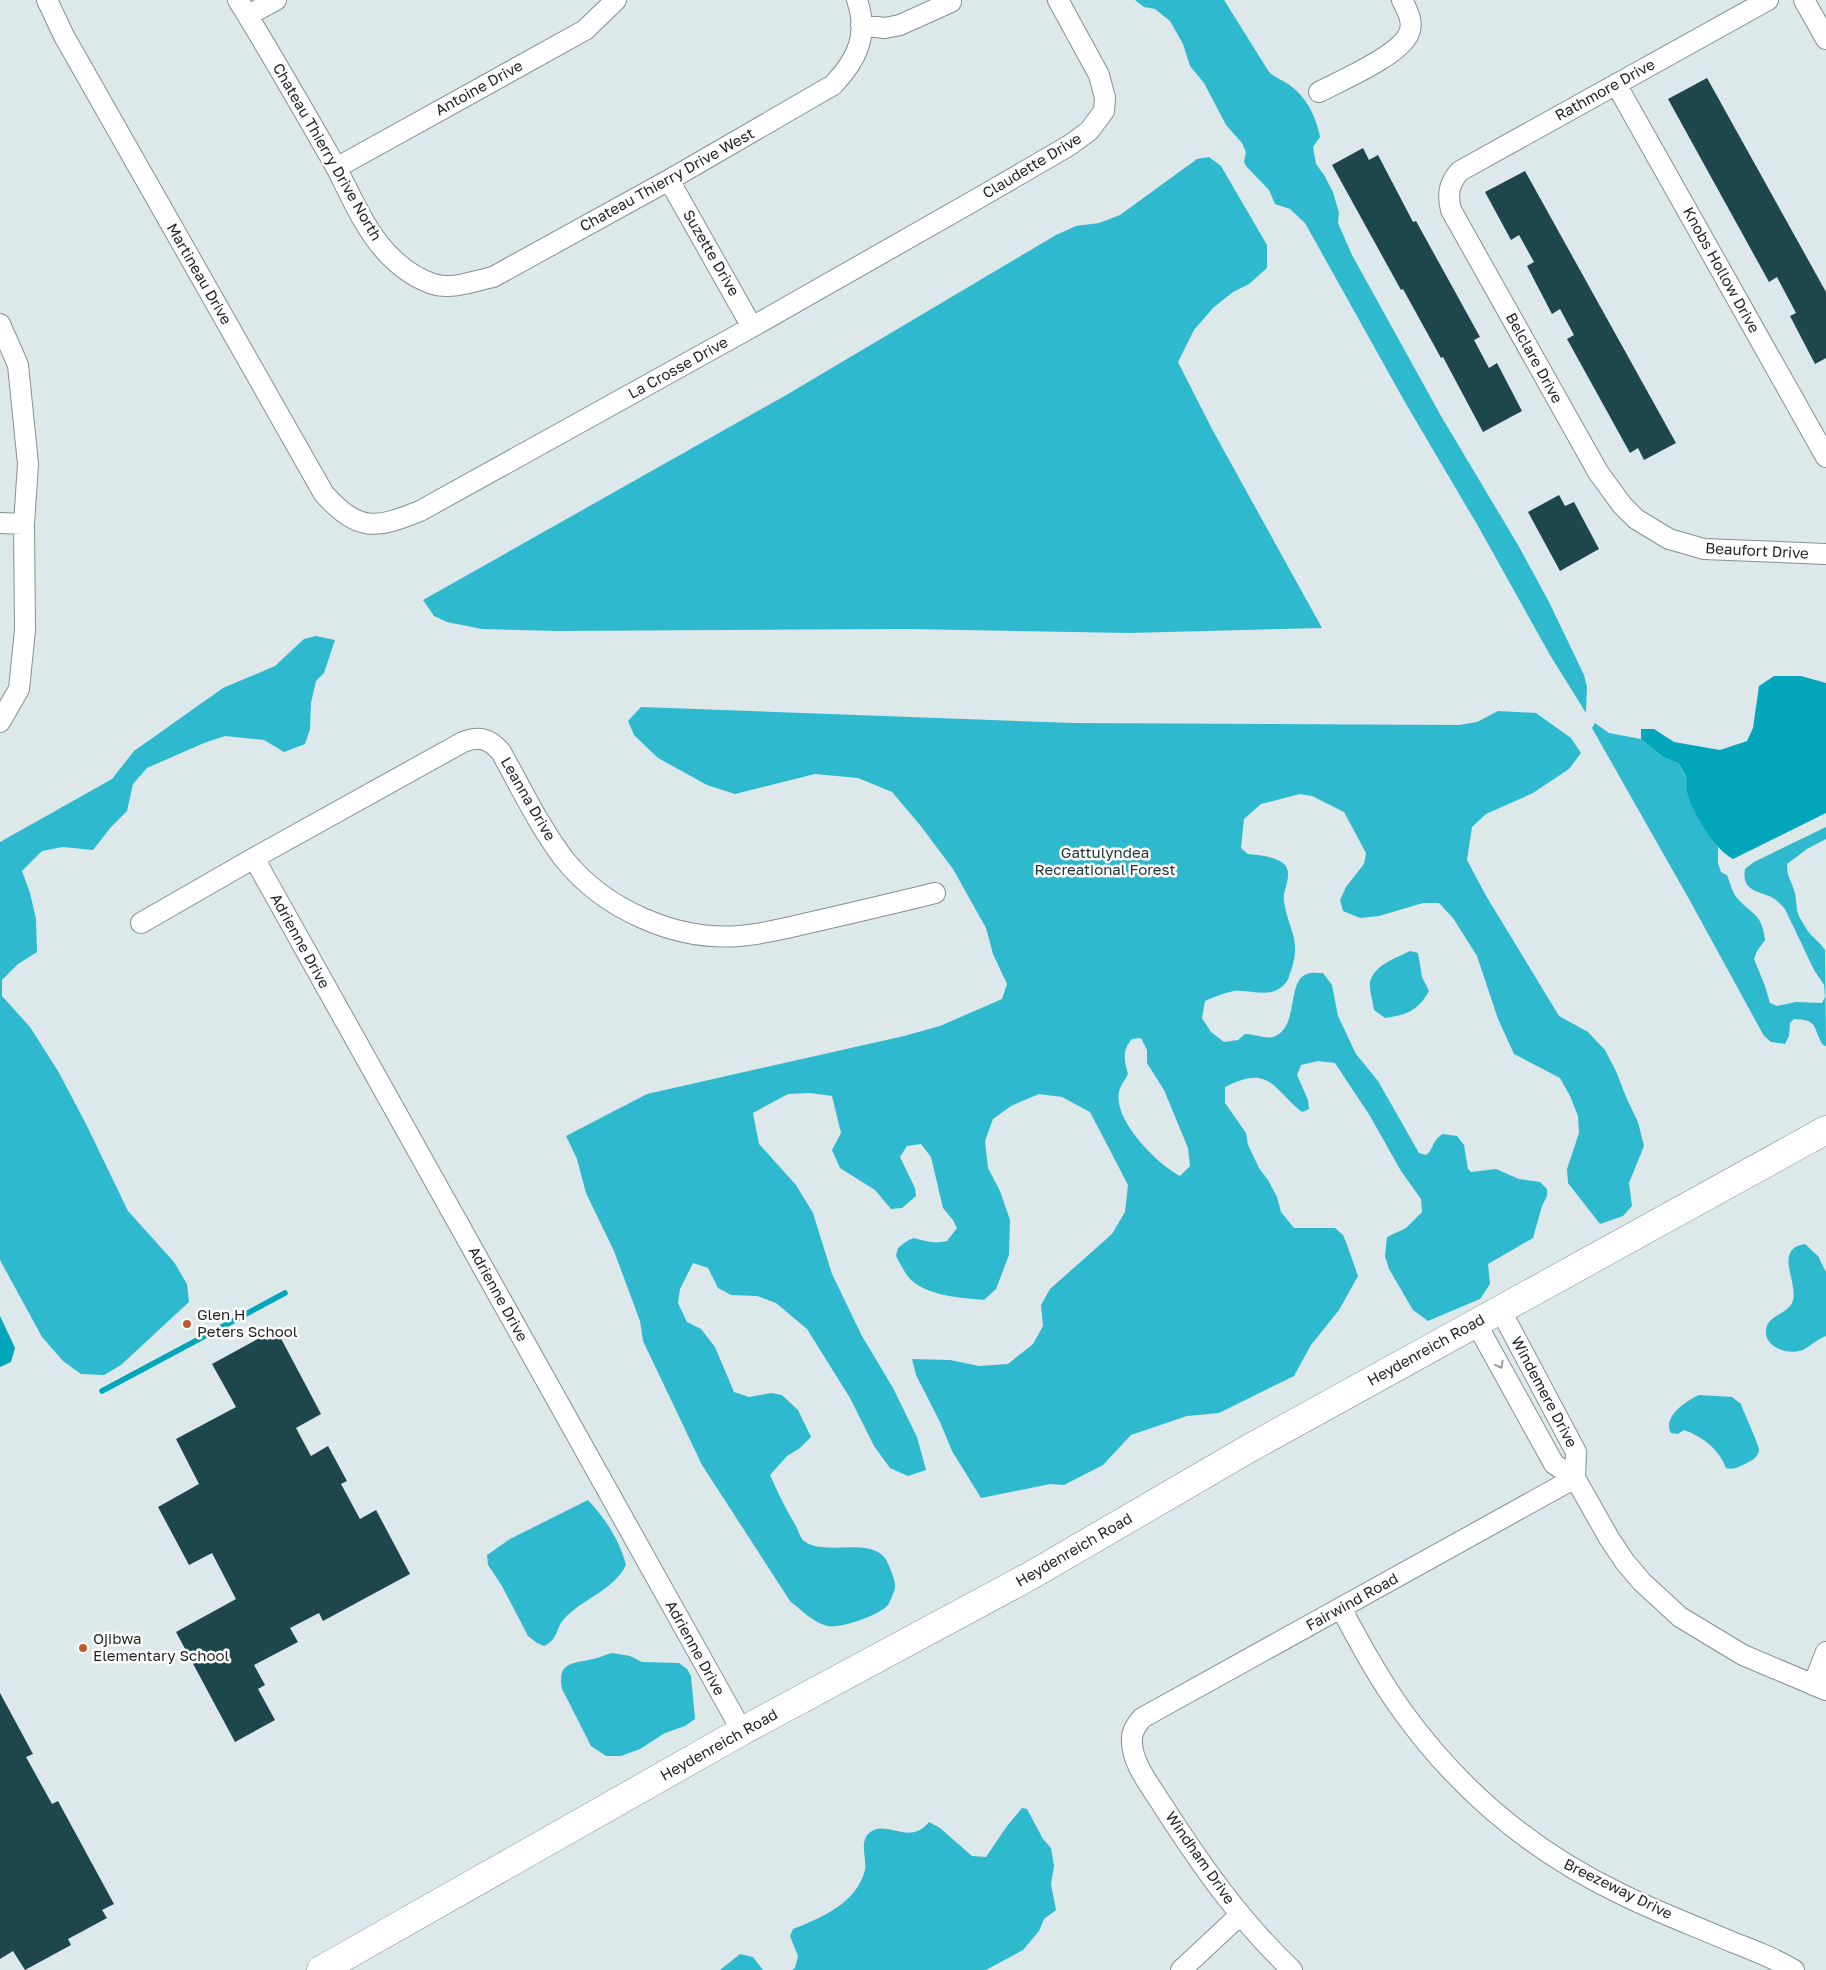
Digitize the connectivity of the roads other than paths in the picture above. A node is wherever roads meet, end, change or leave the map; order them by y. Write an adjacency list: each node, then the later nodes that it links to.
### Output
1 (47, 0): 26 (street, Martineau Drive)
2 (276, 0): 10 (street)
3 (616, 0): 15 (street, Antoine Drive)
4 (857, 0): 11 (street, Chateau Thierry Drive West)
5 (1058, 0): 18 (street, Claudette Drive)
6 (1402, 0): 14 (street)
7 (1768, 0): 13 (street, Rathmore Drive)
8 (1804, 0): 12 (street)
9 (951, 2): 11 (street)
10 (243, 8): 15 (street, Chateau Thierry Drive North)
11 (861, 25): 16 (street, Chateau Thierry Drive West)
12 (1826, 39)
13 (1616, 84): 17 (street, Rathmore Drive); 22 (street, Knobs Hollow Drive)
14 (1319, 92)
15 (336, 168): 19 (street, Chateau Thierry Drive North)
16 (669, 180): 19 (street, Chateau Thierry Drive West); 21 (street, Suzette Drive)
17 (1449, 189): 23 (street, Belclare Drive)
18 (977, 199): 21 (street, La Crosse Drive)
19 (434, 284)
20 (0, 324): 25 (street)
21 (752, 327): 26 (street, La Crosse Drive)
22 (1826, 457)
23 (1636, 519): 27 (street, Beaufort Drive)
24 (0, 523): 25 (street)
25 (24, 524): 28 (street)
26 (374, 524)
27 (1826, 554)
28 (0, 722)
29 (254, 858): 30 (street, Leanna Drive); 31 (street, Leanna Drive); 39 (street, Adrienne Drive)
30 (935, 893)
31 (141, 923)
32 (1826, 1130): 33 (street, Heydenreich Road)
33 (1500, 1309): 34 (street, Heydenreich Road); 35 (street, Windemere Drive)
34 (1476, 1323): 35 (street, Windemere Drive, one-way to 35); 39 (street, Heydenreich Road)
35 (1576, 1478): 36 (street, Fairwind Road); 38 (street, Windemere Drive)
36 (1341, 1608): 40 (street, Fairwind Road); 45 (street, Breezeway Drive)
37 (1826, 1652): 38 (street)
38 (1819, 1687)
39 (742, 1731): 42 (street, Heydenreich Road)
40 (1133, 1732): 41 (street, Windham Drive)
41 (1240, 1915): 43 (street); 44 (street, Windham Drive)
42 (321, 1970)
43 (1181, 1970)
44 (1292, 1970)
45 (1794, 1970)

